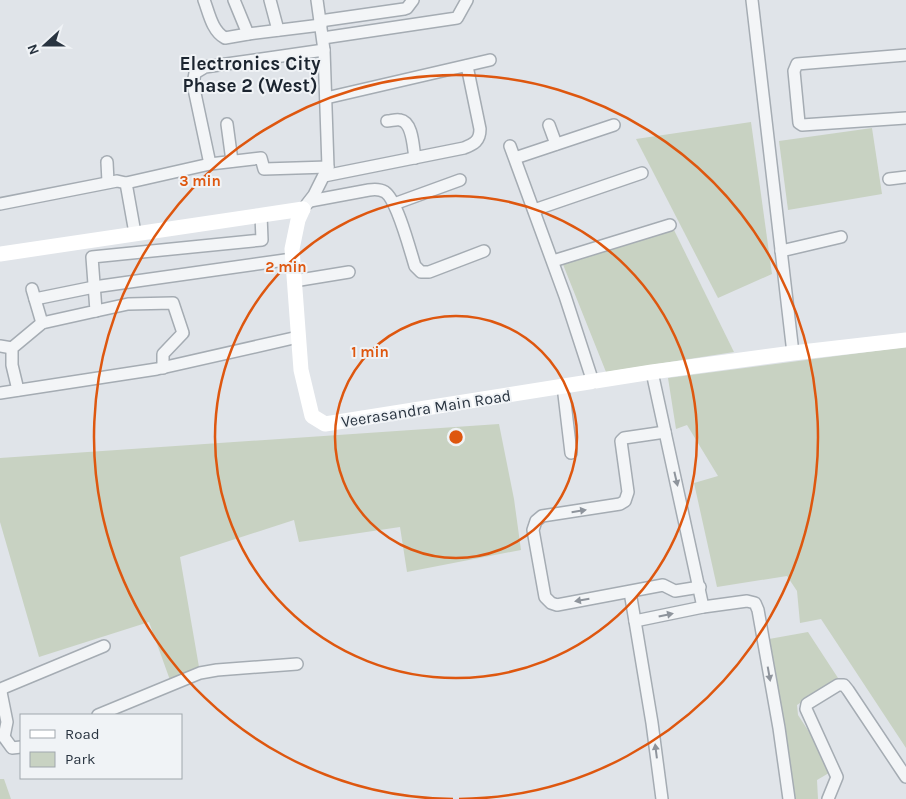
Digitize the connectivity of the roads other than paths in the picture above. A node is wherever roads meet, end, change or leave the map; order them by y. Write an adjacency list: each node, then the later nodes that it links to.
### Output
1 (204, 0): 10 (street)
2 (234, 0): 10 (street)
3 (270, 0): 9 (street)
4 (317, 0): 8 (street)
5 (413, 0): 8 (street)
6 (467, 0): 11 (street)
7 (752, 0): 44 (street)
8 (320, 23): 9 (street); 11 (street)
9 (278, 30): 10 (street)
10 (248, 34)
11 (323, 38): 12 (street)
12 (324, 50): 16 (street); 28 (street)
13 (906, 54): 17 (street)
14 (490, 60): 15 (street)
15 (467, 66): 16 (street); 24 (street)
16 (326, 98): 29 (street)
17 (906, 118)
18 (387, 121): 24 (street)
19 (227, 124): 26 (street)
20 (548, 125): 22 (street)
21 (614, 125): 22 (street)
22 (556, 144): 25 (street)
23 (510, 146): 25 (street)
24 (415, 158): 29 (street)
25 (515, 158): 39 (street)
26 (232, 161): 28 (street); 29 (street)
27 (107, 162): 34 (street)
28 (210, 164): 35 (street)
29 (326, 171): 38 (street, Veerasandra Main Road)
30 (642, 173): 39 (street)
31 (906, 177): 32 (street)
32 (889, 179)
33 (460, 180): 37 (street)
34 (108, 182): 35 (street); 36 (street)
35 (126, 183): 42 (street)
36 (0, 204)
37 (394, 204): 38 (street); 45 (street)
38 (306, 205): 40 (street); 47 (street, Veerasandra Main Road)
39 (534, 210): 48 (street)
40 (261, 215): 42 (street); 51 (street)
41 (670, 225): 48 (street)
42 (135, 233): 46 (street)
43 (841, 237): 44 (street)
44 (781, 251): 59 (street)
45 (484, 252)
46 (0, 254)
47 (292, 259): 50 (street, Veerasandra Main Road); 51 (street)
48 (553, 261): 62 (street)
49 (349, 272): 50 (street)
50 (294, 281): 54 (street, Veerasandra Main Road)
51 (94, 287): 52 (street); 53 (street)
52 (96, 310): 53 (street); 60 (street)
53 (42, 323): 58 (street)
54 (298, 337): 60 (street); 63 (street, Veerasandra Main Road)
55 (0, 339): 57 (street)
56 (906, 340): 59 (street, Veerasandra Main Road)
57 (0, 345): 58 (street)
58 (12, 348): 64 (street)
59 (793, 353): 61 (street, Veerasandra Main Road)
60 (163, 368): 64 (street)
61 (652, 372): 62 (street, Veerasandra Main Road); 66 (street)
62 (593, 382): 63 (street, Veerasandra Main Road)
63 (563, 386): 67 (street)
64 (18, 390): 65 (street)
65 (0, 393)
66 (665, 432): 68 (street, one-way to 68); 69 (street, one-way to 66)
67 (571, 453)
68 (700, 587): 69 (street); 70 (street)
69 (630, 592): 71 (street)
70 (703, 607): 71 (street, one-way to 70); 79 (street, one-way to 79)
71 (635, 621): 78 (street, one-way to 71)
72 (104, 646): 75 (street)
73 (297, 664): 74 (street)
74 (100, 714)
75 (2, 738): 76 (street)
76 (20, 747)
77 (906, 777): 80 (street)
78 (662, 799)
79 (789, 799)
80 (828, 799)

